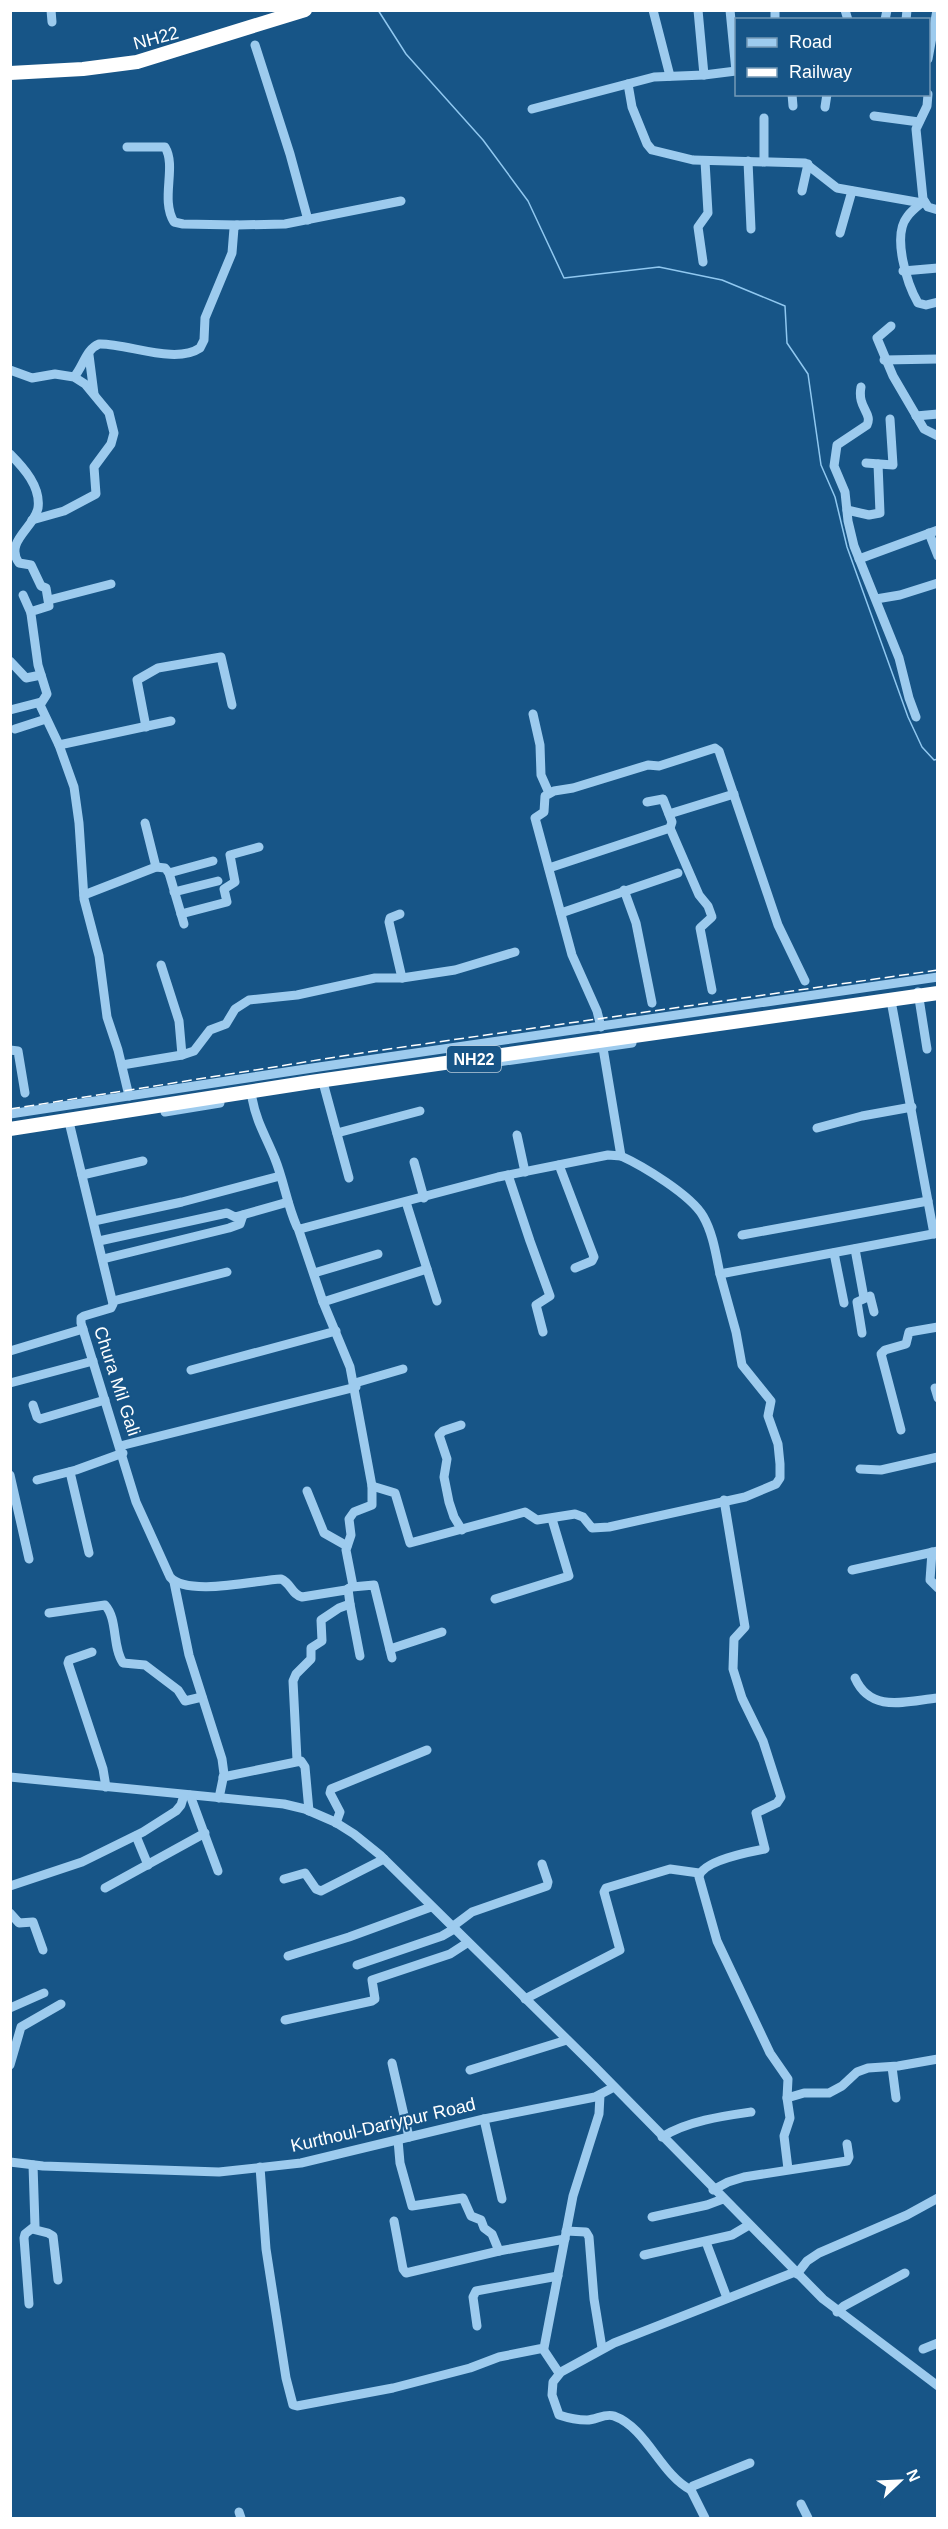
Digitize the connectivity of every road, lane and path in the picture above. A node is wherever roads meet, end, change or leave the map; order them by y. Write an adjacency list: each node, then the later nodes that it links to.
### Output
1 (51, 10): 7 (street)
2 (305, 10): 12 (highway, NH22)
3 (653, 10): 14 (street)
4 (698, 10): 13 (street)
5 (730, 10): 10 (street)
6 (937, 10): 9 (street)
7 (52, 22)
8 (255, 45): 35 (street)
9 (930, 48)
10 (735, 61)
11 (735, 71): 13 (street)
12 (10, 73)
13 (704, 75): 14 (street)
14 (670, 76): 15 (street)
15 (628, 84): 21 (street); 26 (street)
16 (792, 96): 19 (street)
17 (827, 96): 20 (street)
18 (928, 96): 24 (street)
19 (793, 106)
20 (825, 107)
21 (532, 109)
22 (874, 116): 24 (street)
23 (764, 118): 28 (street)
24 (919, 122): 33 (street)
25 (127, 147): 36 (street)
26 (705, 161): 27 (street); 39 (street)
27 (748, 161): 28 (street); 37 (street)
28 (764, 162): 29 (street)
29 (808, 164): 30 (street); 31 (street)
30 (802, 191)
31 (852, 191): 33 (street); 38 (street)
32 (401, 201): 35 (street)
33 (923, 202): 34 (street); 41 (street)
34 (938, 210)
35 (308, 220): 36 (street)
36 (237, 225): 44 (street)
37 (751, 229)
38 (840, 233)
39 (704, 262)
40 (938, 268): 41 (street)
41 (903, 271): 42 (street)
42 (938, 302)
43 (891, 326): 46 (street)
44 (89, 352): 48 (street); 50 (street)
45 (938, 359): 46 (street)
46 (884, 360): 52 (street)
47 (10, 370): 48 (street)
48 (74, 377): 50 (street)
49 (861, 387): 58 (street)
50 (94, 395): 59 (street)
51 (938, 414): 52 (street)
52 (916, 416): 54 (street)
53 (890, 419): 57 (street)
54 (938, 436)
55 (10, 454): 59 (street)
56 (866, 463): 57 (street)
57 (878, 465): 58 (street)
58 (847, 510): 62 (street)
59 (32, 520): 66 (street)
60 (933, 532): 61 (street); 62 (street)
61 (938, 556)
62 (859, 559): 67 (street)
63 (938, 583): 67 (street)
64 (111, 584): 66 (street)
65 (23, 595): 68 (street)
66 (49, 600): 68 (street)
67 (876, 600): 75 (street)
68 (31, 613): 70 (street)
69 (10, 661): 70 (street)
70 (41, 675): 71 (street)
71 (41, 702): 73 (street); 76 (street)
72 (232, 705): 78 (street)
73 (10, 710)
74 (533, 714): 81 (street)
75 (916, 717)
76 (46, 719): 79 (street); 80 (street)
77 (171, 721): 78 (street)
78 (146, 727): 80 (street)
79 (15, 729)
80 (59, 745): 96 (street)
81 (549, 793): 82 (street); 90 (street)
82 (734, 794): 84 (street); 107 (street)
83 (647, 802): 84 (street)
84 (669, 814): 86 (street)
85 (145, 824): 89 (street)
86 (670, 828): 90 (street); 110 (street)
87 (259, 847): 98 (street)
88 (213, 861): 91 (street)
89 (156, 867): 91 (street); 96 (street)
90 (549, 868): 97 (street)
91 (169, 873): 95 (street)
92 (678, 873): 94 (street)
93 (218, 880): 95 (street)
94 (624, 890): 97 (street); 114 (street)
95 (174, 892): 98 (street)
96 (84, 895): 123 (street)
97 (561, 913): 117 (street)
98 (181, 914): 100 (street)
99 (400, 914): 103 (street)
100 (184, 924)
101 (515, 952): 106 (street)
102 (161, 965): 122 (street)
103 (399, 966): 105 (street); 106 (street)
104 (938, 977): 108 (street)
105 (387, 978): 106 (street); 122 (street)
106 (402, 978)
107 (805, 981)
108 (916, 981): 113 (street); 116 (street)
109 (938, 985): 134 (highway, NH22)
110 (712, 990)
111 (938, 993): 138 (highway, NH22, bridge)
112 (938, 999): 113 (street)
113 (920, 1002): 115 (street); 120 (street)
114 (652, 1003)
115 (892, 1006): 118 (street); 130 (street)
116 (630, 1023): 117 (street); 118 (street)
117 (601, 1027): 124 (street)
118 (633, 1043): 119 (street)
119 (603, 1047): 125 (street); 142 (street)
120 (927, 1049)
121 (10, 1050): 126 (street)
122 (182, 1055): 123 (street)
123 (122, 1065): 127 (street)
124 (217, 1082): 127 (street); 129 (street)
125 (324, 1086): 128 (street); 139 (street)
126 (25, 1093)
127 (129, 1096): 131 (street)
128 (252, 1098): 129 (street); 149 (street)
129 (220, 1103): 135 (street)
130 (912, 1107): 137 (street); 152 (street)
131 (48, 1108): 133 (street); 136 (street)
132 (420, 1111): 139 (street)
133 (10, 1114)
134 (10, 1120)
135 (70, 1125): 136 (street); 147 (street, Chura Mil Gali)
136 (51, 1128): 140 (street)
137 (817, 1128)
138 (10, 1129)
139 (337, 1133): 150 (street)
140 (10, 1134)
141 (517, 1135): 146 (street)
142 (621, 1156): 145 (street); 169 (street)
143 (143, 1161): 147 (street)
144 (414, 1162): 151 (street)
145 (559, 1165): 146 (street); 165 (street)
146 (525, 1172): 148 (street)
147 (82, 1175): 156 (street, Chura Mil Gali)
148 (508, 1175): 151 (street); 179 (street)
149 (280, 1176): 154 (street); 156 (street)
150 (349, 1178)
151 (424, 1198): 153 (street)
152 (928, 1201): 158 (street); 159 (street)
153 (406, 1202): 157 (street); 166 (street)
154 (288, 1203): 155 (street); 157 (street)
155 (243, 1215): 160 (street); 164 (street)
156 (94, 1221): 160 (street, Chura Mil Gali)
157 (298, 1228): 168 (street)
158 (936, 1234): 161 (street)
159 (742, 1235)
160 (99, 1241): 164 (street, Chura Mil Gali)
161 (855, 1249): 162 (street); 170 (street)
162 (834, 1252): 169 (street); 174 (street)
163 (378, 1254): 168 (street)
164 (103, 1259): 171 (street, Chura Mil Gali)
165 (575, 1268)
166 (427, 1269): 172 (street); 173 (street)
167 (227, 1272): 171 (street)
168 (314, 1274): 173 (street)
169 (720, 1274): 199 (street)
170 (864, 1298): 175 (street); 180 (street)
171 (112, 1301): 177 (street, Chura Mil Gali)
172 (436, 1301)
173 (323, 1302): 178 (street)
174 (844, 1303)
175 (874, 1312)
176 (938, 1327): 190 (street)
177 (83, 1329): 181 (street); 182 (street, Chura Mil Gali)
178 (336, 1331): 184 (street); 186 (street)
179 (543, 1332)
180 (862, 1333)
181 (10, 1351)
182 (93, 1361): 185 (street); 187 (street, Chura Mil Gali)
183 (403, 1369): 186 (street)
184 (191, 1370)
185 (10, 1383)
186 (355, 1385): 191 (street); 197 (street)
187 (105, 1400): 188 (street); 191 (street, Chura Mil Gali)
188 (33, 1405)
189 (461, 1425): 201 (street)
190 (901, 1431)
191 (121, 1450): 194 (street); 207 (street, Chura Mil Gali)
192 (938, 1457): 193 (street)
193 (860, 1469)
194 (70, 1472): 196 (street); 204 (street)
195 (10, 1475): 205 (street)
196 (37, 1480)
197 (372, 1486): 201 (street); 202 (street)
198 (307, 1491): 202 (street)
199 (724, 1500): 200 (street); 234 (street)
200 (552, 1519): 201 (street); 210 (street)
201 (462, 1530)
202 (347, 1545): 208 (street)
203 (935, 1552): 206 (street); 209 (street)
204 (89, 1553)
205 (29, 1559)
206 (852, 1570)
207 (172, 1580): 208 (street); 217 (street, Chura Mil Gali)
208 (350, 1588): 211 (street); 213 (street)
209 (938, 1588)
210 (495, 1599)
211 (350, 1605): 215 (street); 220 (street)
212 (49, 1613): 217 (street)
213 (442, 1632)
214 (92, 1652): 223 (street)
215 (360, 1656)
216 (855, 1678): 218 (street)
217 (202, 1697): 222 (street, Chura Mil Gali)
218 (938, 1698)
219 (427, 1750): 227 (street)
220 (297, 1760): 222 (street); 226 (street)
221 (10, 1777): 223 (street)
222 (223, 1777): 225 (street, Chura Mil Gali)
223 (106, 1787): 224 (street)
224 (187, 1795): 225 (street); 228 (street); 229 (street)
225 (219, 1798): 226 (street)
226 (309, 1810): 227 (street)
227 (336, 1823): 230 (street)
228 (205, 1833): 231 (street); 233 (street)
229 (136, 1836): 231 (street); 236 (street)
230 (384, 1859): 235 (street); 238 (street)
231 (148, 1864): 237 (street)
232 (542, 1864): 240 (street)
233 (219, 1871)
234 (699, 1873): 246 (street); 259 (street)
235 (284, 1879)
236 (10, 1886)
237 (105, 1888)
238 (431, 1907): 240 (street); 243 (street)
239 (10, 1913): 242 (street)
240 (453, 1928): 241 (street); 244 (street)
241 (467, 1943): 246 (street); 249 (street)
242 (44, 1950)
243 (288, 1956)
244 (357, 1965)
245 (44, 1993): 248 (street)
246 (525, 1999): 251 (street)
247 (62, 2004): 250 (street)
248 (14, 2006): 250 (street)
249 (285, 2020)
250 (21, 2027): 254 (street)
251 (567, 2040): 256 (street); 257 (street)
252 (938, 2059): 255 (street)
253 (392, 2063): 263 (street)
254 (10, 2065)
255 (892, 2067): 259 (street); 260 (street)
256 (470, 2070)
257 (614, 2087): 258 (street, Kurthoul-Dariypur Road); 264 (street)
258 (600, 2095): 262 (street, Kurthoul-Dariypur Road); 279 (street)
259 (787, 2098): 270 (street)
260 (896, 2098)
261 (751, 2112): 264 (street)
262 (484, 2119): 263 (street, Kurthoul-Dariypur Road); 273 (street)
263 (409, 2137): 265 (street, Kurthoul-Dariypur Road)
264 (662, 2137): 271 (street)
265 (398, 2140): 269 (street, Kurthoul-Dariypur Road); 281 (street)
266 (846, 2144): 270 (street)
267 (10, 2162): 268 (street, Kurthoul-Dariypur Road)
268 (33, 2165): 269 (street, Kurthoul-Dariypur Road); 278 (street)
269 (260, 2167): 293 (street)
270 (788, 2169): 271 (street)
271 (713, 2190): 274 (street)
272 (938, 2198): 283 (street)
273 (502, 2199)
274 (723, 2199): 275 (street); 277 (street)
275 (652, 2217)
276 (394, 2221): 281 (street)
277 (749, 2225): 280 (street); 283 (street)
278 (32, 2229): 286 (street); 288 (street)
279 (566, 2235): 281 (street); 285 (street); 292 (street)
280 (706, 2242): 282 (street); 287 (street)
281 (499, 2251)
282 (644, 2255)
283 (799, 2270): 287 (street); 289 (street)
284 (905, 2273): 289 (street)
285 (558, 2276): 290 (street); 293 (street)
286 (58, 2280)
287 (727, 2298): 292 (street)
288 (29, 2304)
289 (837, 2312): 296 (street)
290 (477, 2326)
291 (938, 2343): 294 (street)
292 (602, 2348): 295 (street)
293 (543, 2349): 295 (street)
294 (923, 2349)
295 (559, 2373): 298 (street)
296 (938, 2386)
297 (750, 2463): 298 (street)
298 (691, 2490): 300 (street)
299 (801, 2504): 301 (street)
300 (705, 2518)
301 (808, 2518)

